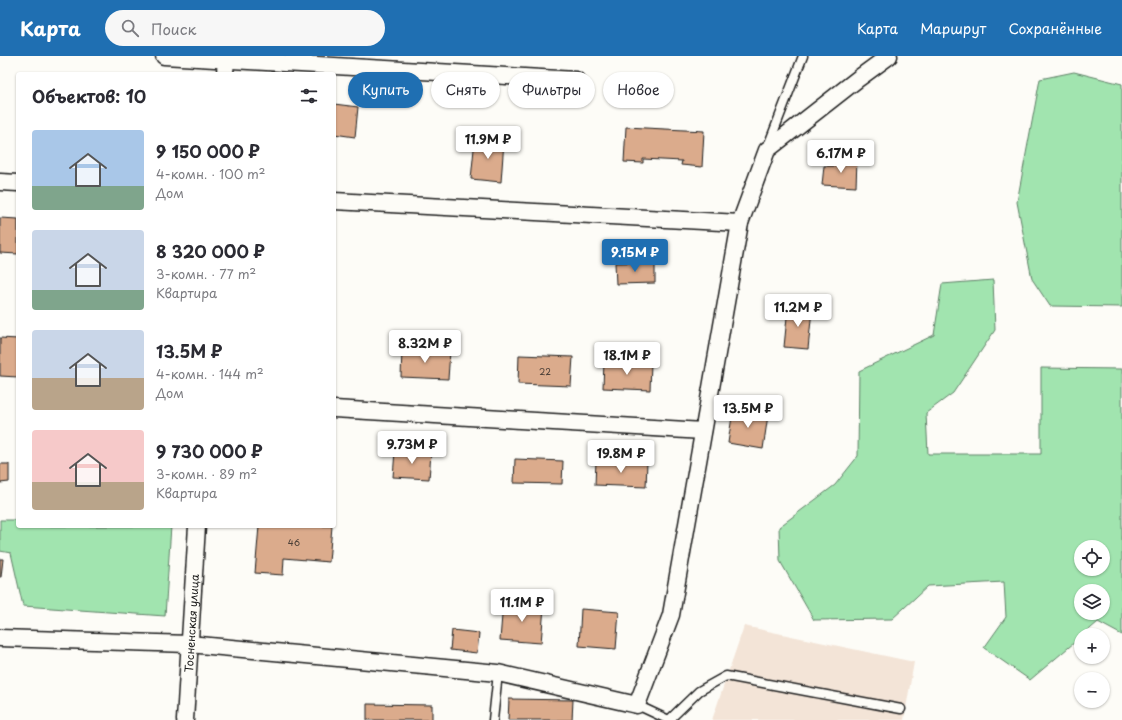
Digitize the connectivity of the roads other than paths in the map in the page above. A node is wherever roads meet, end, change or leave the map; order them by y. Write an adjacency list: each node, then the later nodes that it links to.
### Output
1 (164, 56): 4 (street)
2 (803, 56): 6 (lane)
3 (889, 56): 6 (street)
4 (226, 63): 5 (street)
5 (508, 77)
6 (767, 150): 10 (street)
7 (0, 182): 8 (street)
8 (16, 183)
9 (336, 201): 10 (street)
10 (740, 223): 12 (street)
11 (336, 409): 12 (street)
12 (703, 431): 17 (street)
13 (197, 528): 15 (street, Тосненская улица)
14 (0, 638): 15 (street)
15 (189, 644): 16 (street); 19 (street, Тосненская улица)
16 (498, 673): 17 (street); 20 (lane)
17 (637, 705): 21 (lane)
18 (901, 709): 21 (lane)
19 (185, 720)
20 (493, 720)
21 (669, 720): 22 (lane)
22 (672, 720)

